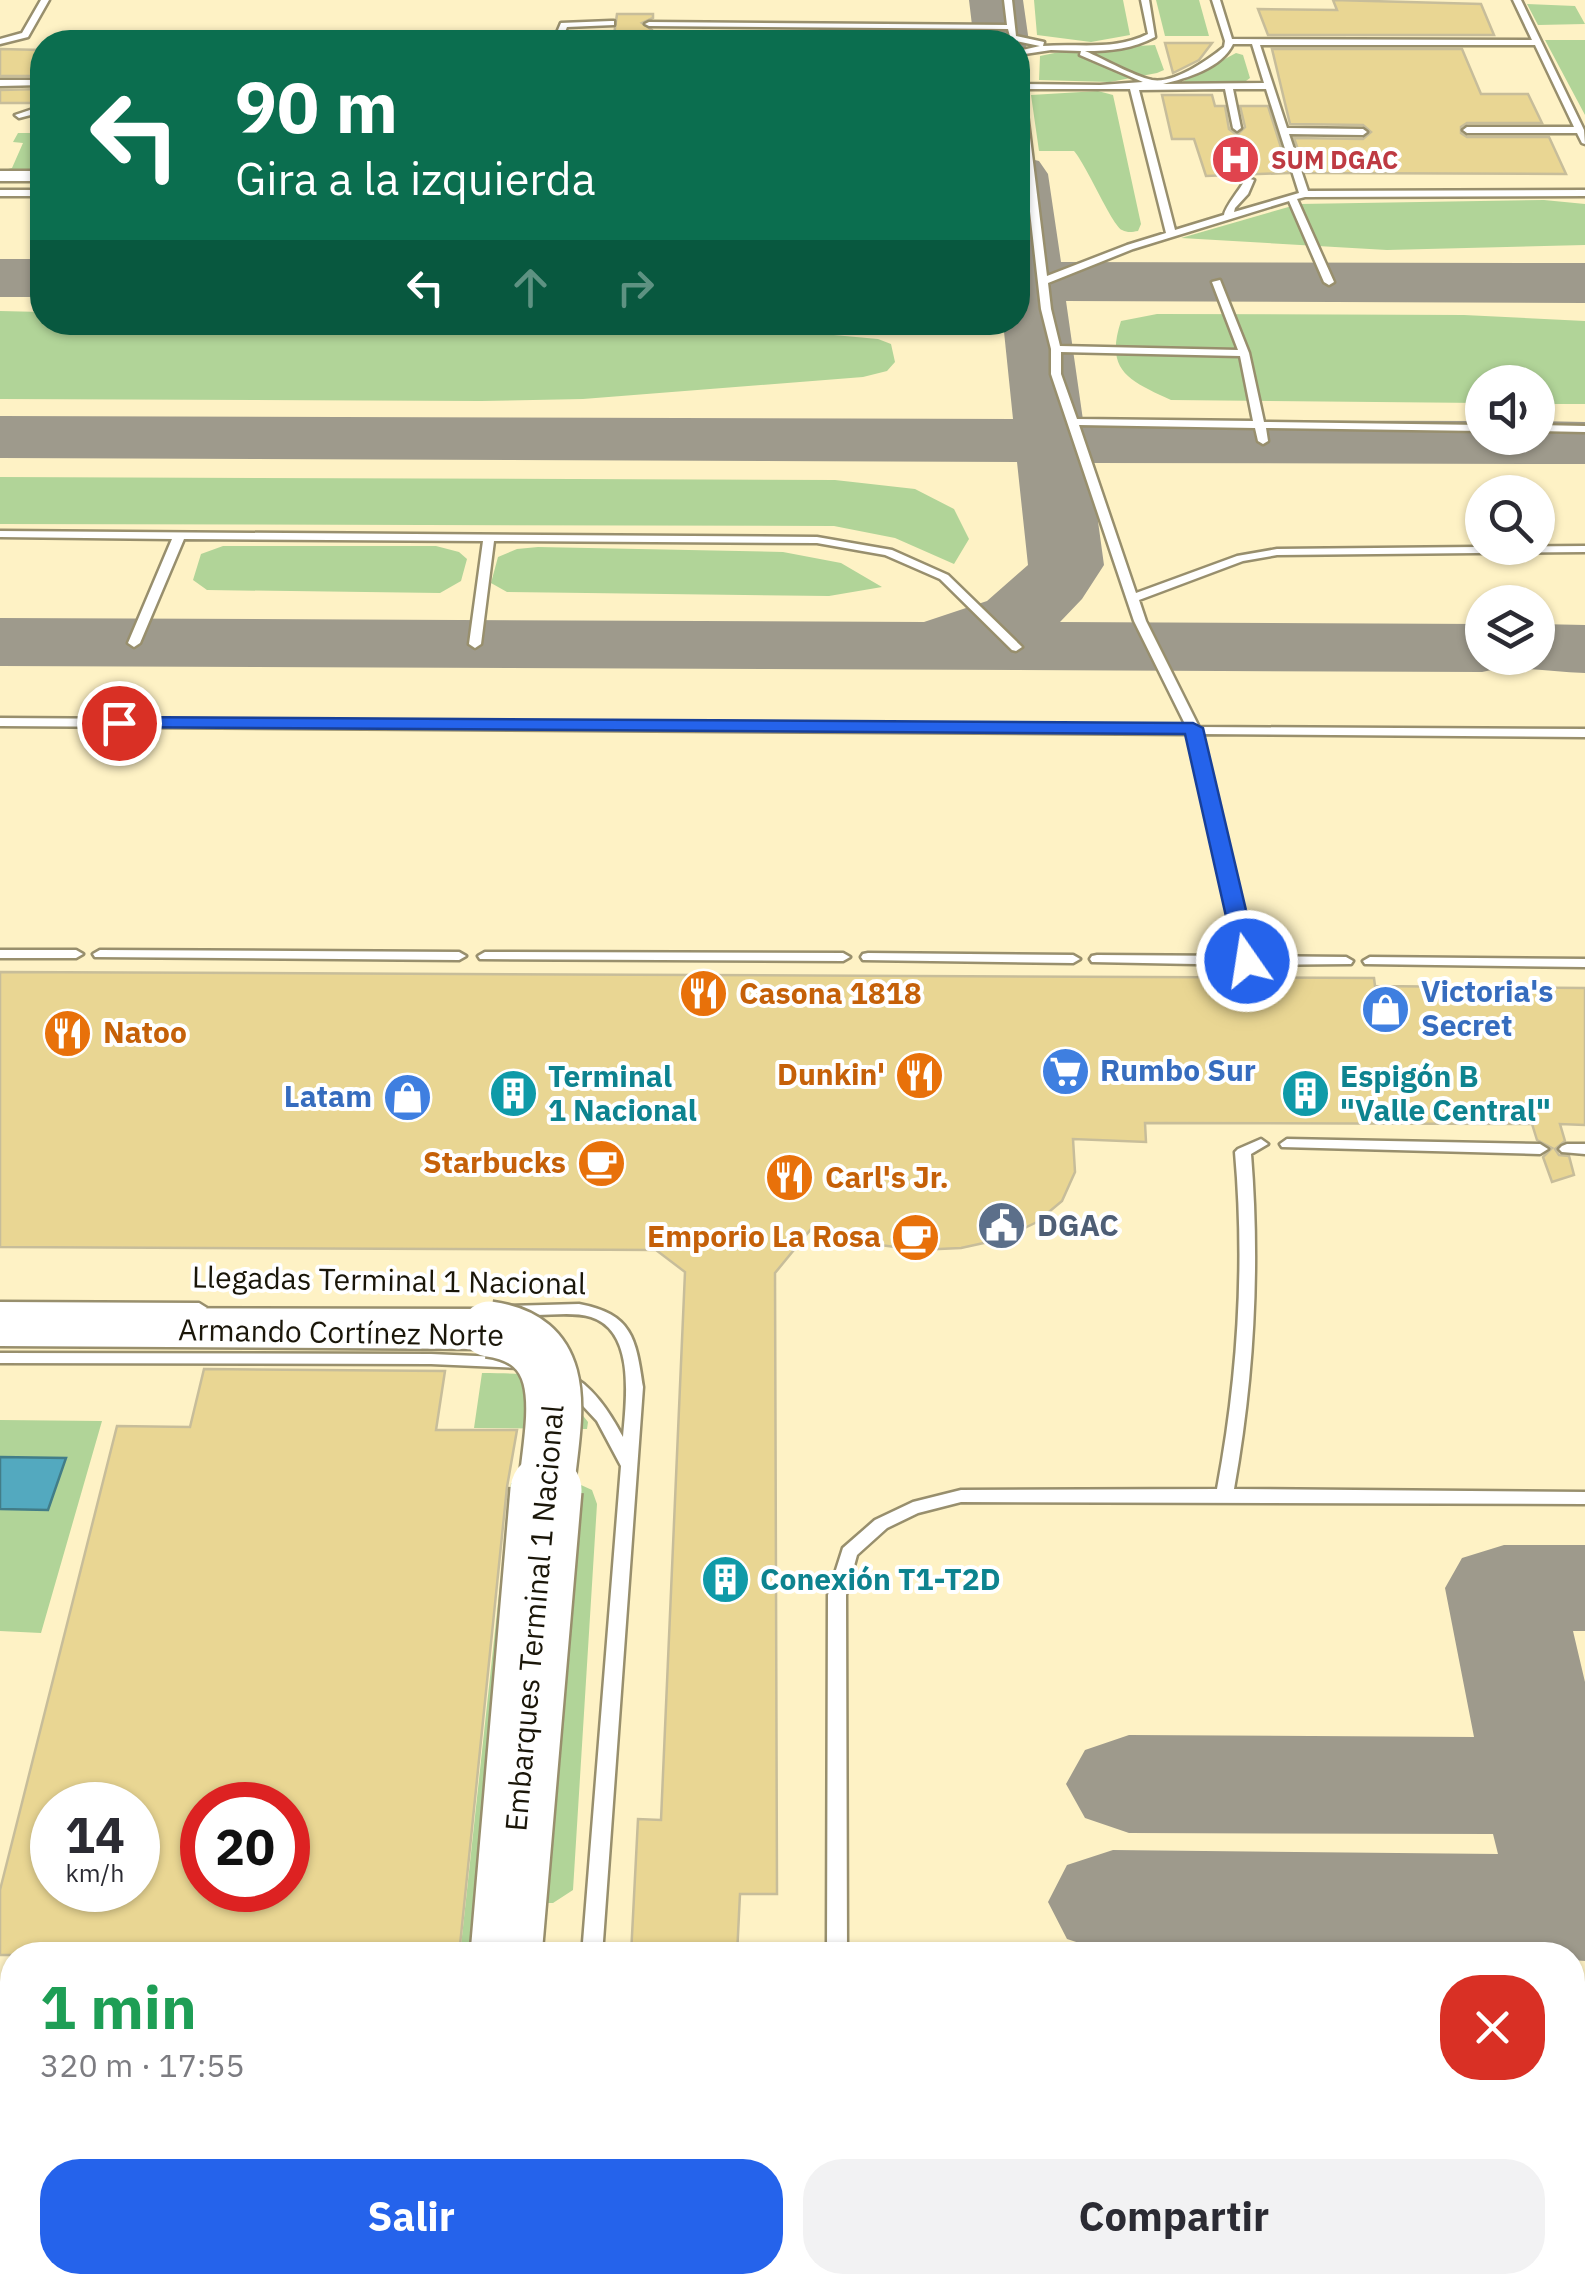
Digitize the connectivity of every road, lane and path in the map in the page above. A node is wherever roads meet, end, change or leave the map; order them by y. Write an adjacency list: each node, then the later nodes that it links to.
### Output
1 (46, 0): 12 (lane)
2 (1008, 0): 8 (lane)
3 (1145, 0): 16 (lane)
4 (1216, 0): 11 (lane)
5 (1517, 0): 15 (lane)
6 (611, 23): 9 (lane)
7 (649, 24): 8 (lane)
8 (1011, 27): 10 (lane)
9 (560, 30)
10 (1012, 30)
11 (1228, 41): 13 (lane); 18 (lane)
12 (0, 42)
13 (1255, 42): 15 (lane); 22 (lane)
14 (1030, 43): 16 (lane)
15 (1538, 44): 29 (lane)
16 (1050, 46): 17 (lane); 18 (lane)
17 (1030, 50)
18 (1152, 83): 23 (lane)
19 (0, 84): 20 (lane)
20 (30, 84)
21 (1030, 86): 23 (lane)
22 (1269, 86): 24 (lane); 30 (lane)
23 (1134, 87): 24 (lane); 43 (lane)
24 (1229, 88): 27 (lane)
25 (30, 112): 26 (lane)
26 (18, 115)
27 (1237, 128)
28 (1467, 130): 29 (lane)
29 (1580, 130): 32 (lane)
30 (1282, 131): 31 (lane); 40 (lane)
31 (1363, 132)
32 (1585, 141)
33 (0, 176): 34 (street)
34 (30, 176)
35 (1030, 176): 44 (lane)
36 (1249, 180): 42 (lane)
37 (0, 193): 38 (lane)
38 (30, 193)
39 (1585, 193): 40 (lane)
40 (1304, 194): 41 (lane)
41 (1292, 197): 42 (lane); 46 (lane)
42 (1230, 216): 43 (lane)
43 (1171, 233): 44 (lane)
44 (1044, 281): 47 (lane)
45 (1217, 282): 48 (lane)
46 (1328, 282)
47 (1056, 349): 48 (lane); 49 (lane)
48 (1244, 353): 50 (lane)
49 (1072, 422): 50 (lane); 59 (lane)
50 (1262, 425): 51 (lane); 54 (lane)
51 (1465, 428)
52 (1555, 428): 53 (lane)
53 (1585, 429)
54 (1263, 441)
55 (0, 534): 56 (lane)
56 (180, 534): 57 (lane); 60 (lane)
57 (489, 536): 61 (lane); 62 (lane)
58 (1585, 549): 59 (lane)
59 (1132, 599): 64 (lane)
60 (134, 643)
61 (475, 644)
62 (1016, 647)
63 (0, 722): 64 (lane)
64 (1193, 728): 65 (lane); 75 (lane)
65 (1585, 734)
66 (0, 954): 67 (lane)
67 (76, 954)
68 (100, 954): 69 (lane)
69 (459, 956)
70 (485, 956): 71 (lane)
71 (844, 957)
72 (868, 957): 73 (lane)
73 (1073, 959)
74 (1096, 960): 75 (lane)
75 (1247, 961): 76 (lane)
76 (1346, 961)
77 (1370, 962): 78 (lane)
78 (1585, 963)
79 (1261, 1144): 92 (lane)
80 (1287, 1144): 81 (lane)
81 (1540, 1149)
82 (1567, 1149): 83 (lane)
83 (1585, 1149)
84 (0, 1307): 85 (lane, Llegadas Terminal 1 Nacional)
85 (222, 1308)
86 (439, 1310): 87 (lane, Llegadas Terminal 1 Nacional)
87 (459, 1310)
88 (479, 1310): 91 (lane, Llegadas Terminal 1 Nacional)
89 (0, 1326): 94 (highway, Embarques Terminal 1 Nacional, bridge)
90 (0, 1358): 91 (lane, Armando Cortínez Norte)
91 (628, 1467): 95 (lane, Llegadas Terminal 1 Nacional)
92 (1224, 1495): 93 (lane); 96 (lane)
93 (1585, 1498)
94 (507, 1942)
95 (593, 1942)
96 (837, 1942)

